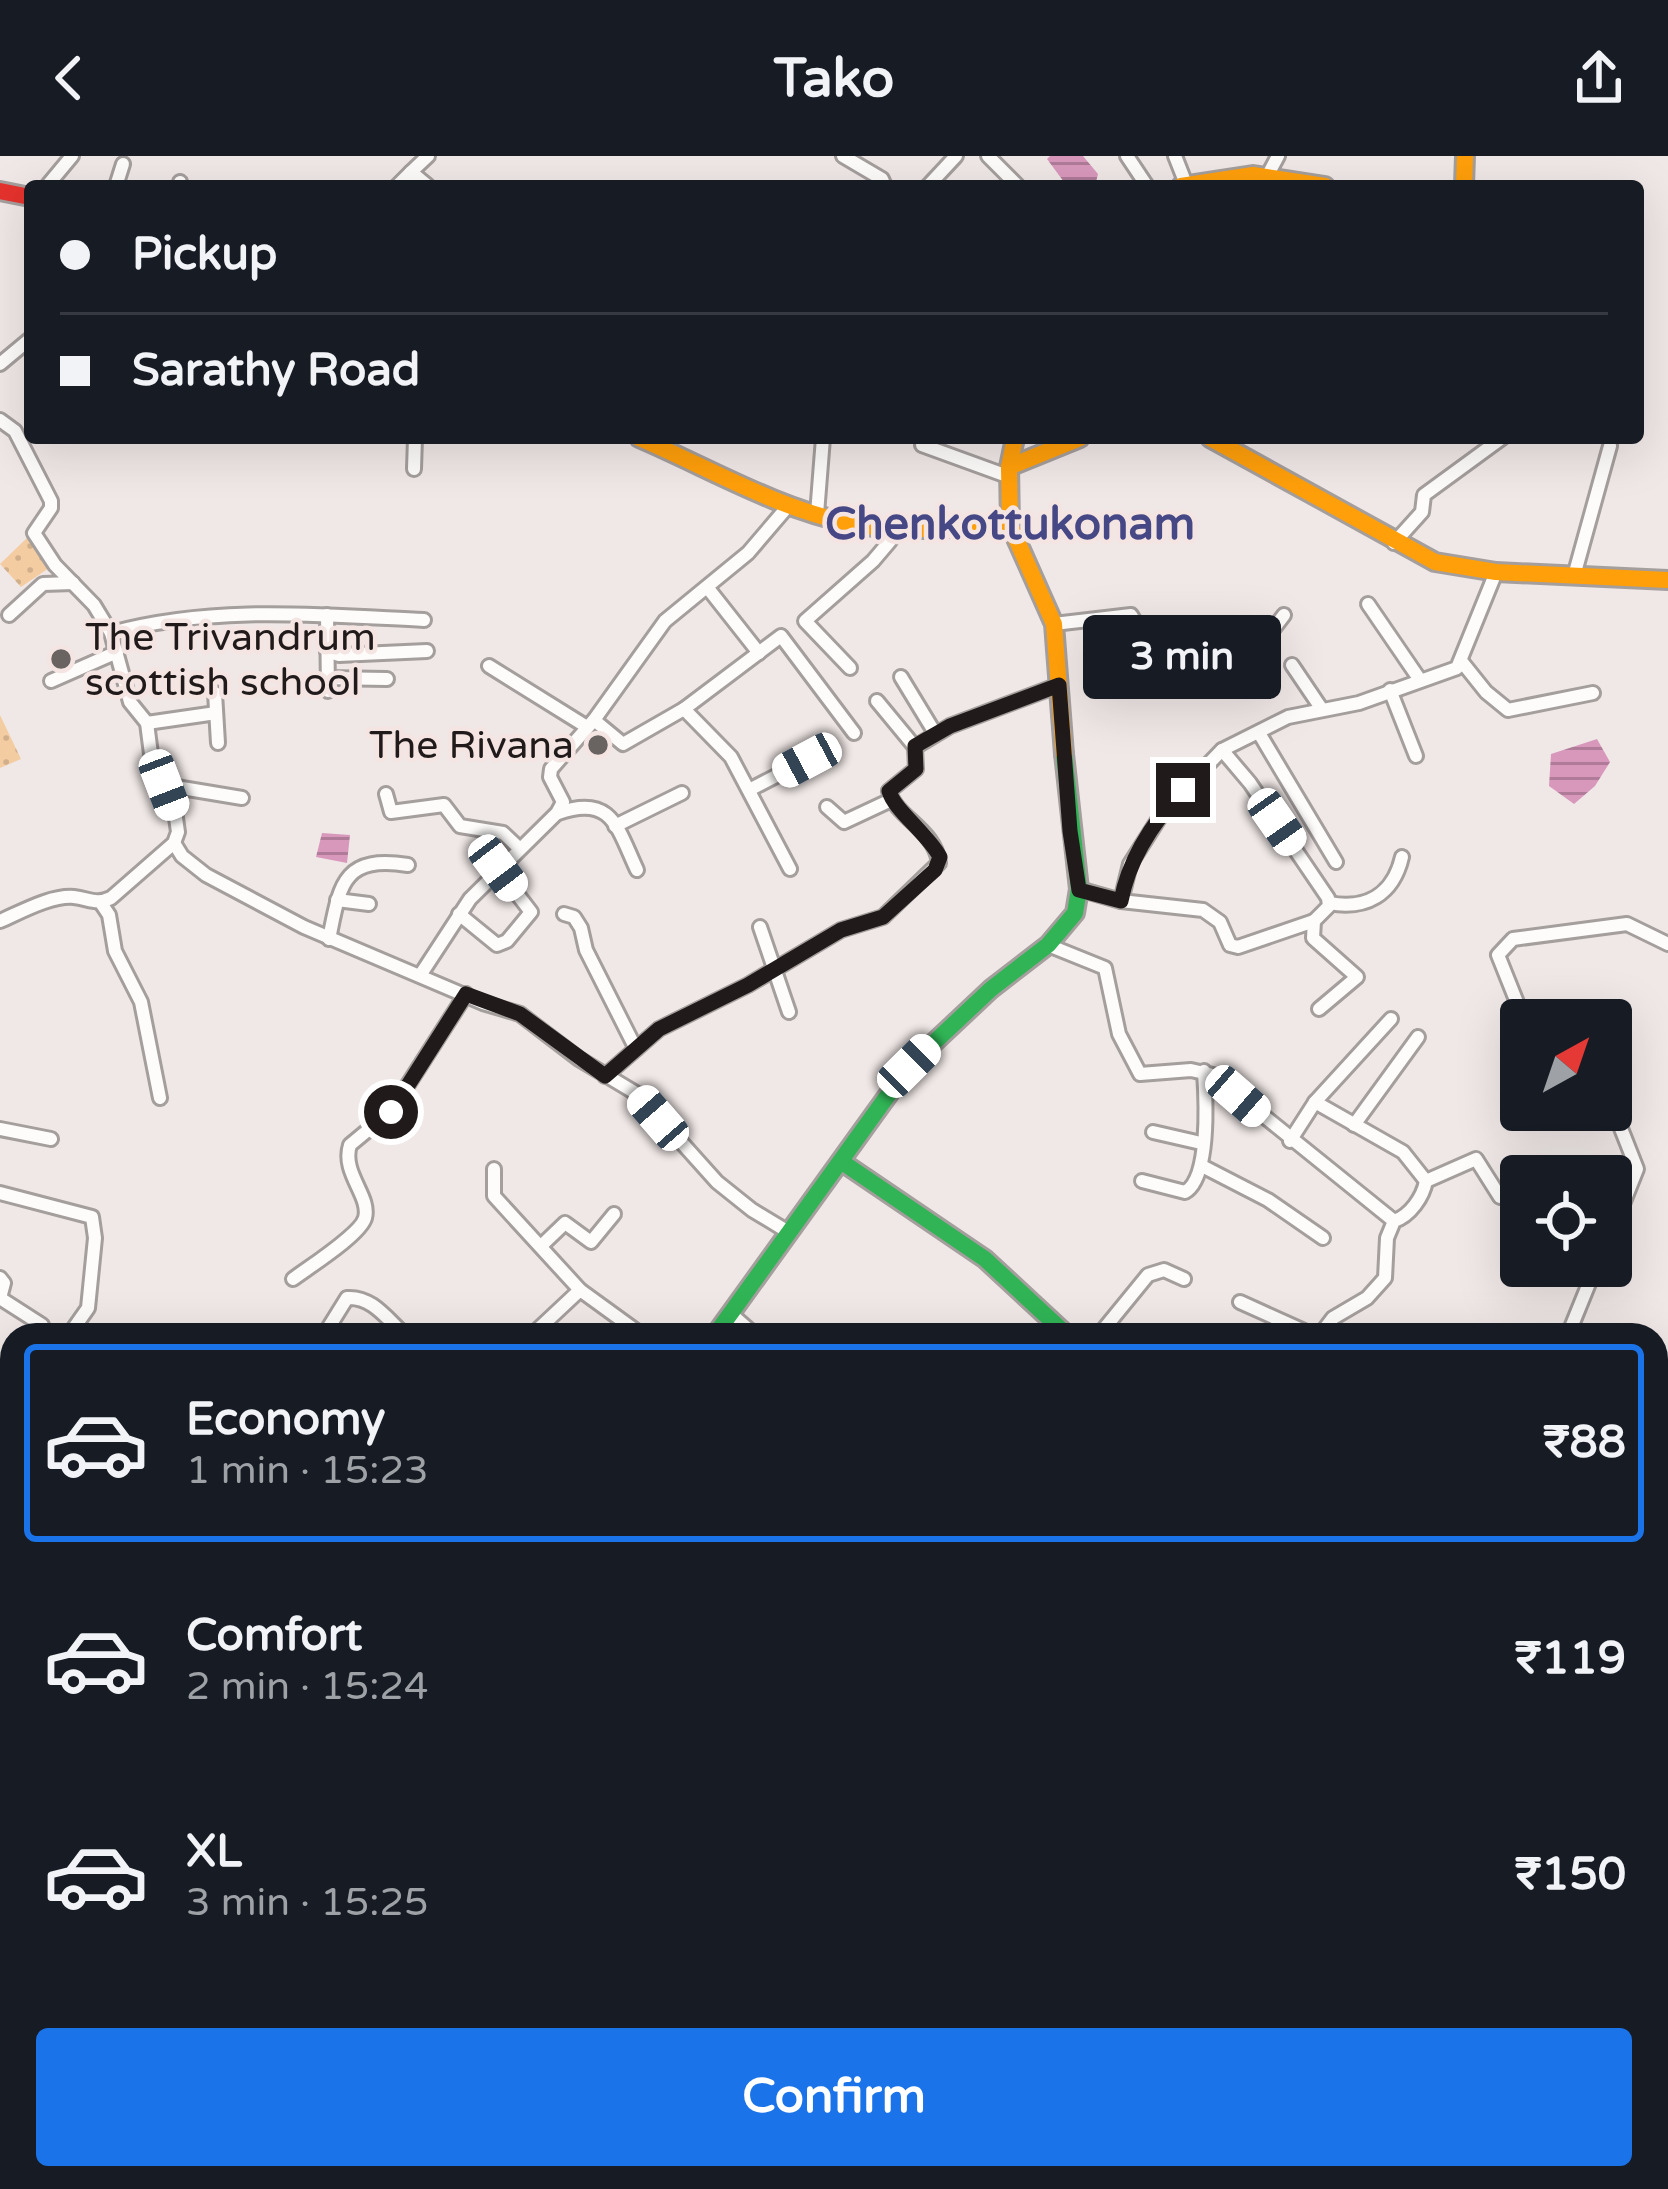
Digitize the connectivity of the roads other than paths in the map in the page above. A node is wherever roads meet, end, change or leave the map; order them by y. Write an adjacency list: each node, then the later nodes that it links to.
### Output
1 (72, 156): 9 (street)
2 (428, 156): 8 (street)
3 (843, 156): 13 (street)
4 (956, 156): 14 (street)
5 (1008, 156): 6 (street)
6 (992, 162)
7 (123, 164): 10 (street)
8 (411, 172): 11 (street); 12 (street)
9 (52, 180)
10 (118, 180)
11 (403, 180)
12 (421, 180)
13 (882, 180)
14 (934, 180)
15 (1203, 180): 16 (main road)
16 (1262, 180)
17 (1273, 180): 18 (main road)
18 (1305, 180)
19 (24, 345): 20 (street)
20 (18, 351): 21 (street); 22 (street)
21 (24, 357)
22 (0, 364)
23 (0, 420): 43 (street)
24 (415, 444): 33 (street)
25 (652, 444): 35 (main road)
26 (823, 444): 36 (street)
27 (1014, 444): 34 (main road)
28 (1068, 444): 34 (main road)
29 (1221, 444): 39 (main road)
30 (1494, 444): 39 (street)
31 (922, 445): 34 (street)
32 (1610, 446): 41 (street)
33 (414, 470)
34 (1010, 472): 37 (main road)
35 (789, 505): 36 (main road); 44 (street)
36 (817, 514): 38 (main road)
37 (1010, 525): 38 (main road); 50 (main road)
38 (889, 529): 59 (street)
39 (1394, 543): 40 (main road)
40 (1496, 572): 41 (main road); 56 (street)
41 (1574, 576): 42 (main road)
42 (1668, 580)
43 (74, 583): 46 (street); 51 (street)
44 (706, 587): 55 (street); 73 (street)
45 (1368, 604): 62 (street)
46 (9, 615)
47 (327, 615): 49 (street); 51 (street); 52 (street)
48 (1284, 615): 50 (street)
49 (424, 620)
50 (1054, 624): 64 (main road)
51 (111, 633): 54 (street)
52 (327, 651): 53 (street); 61 (street)
53 (427, 651)
54 (117, 652): 63 (street); 72 (street)
55 (759, 653): 70 (street); 74 (street)
56 (1462, 662): 62 (street); 67 (street)
57 (1292, 665): 69 (street)
58 (489, 666): 73 (street)
59 (850, 668)
60 (901, 677): 75 (street)
61 (387, 679)
62 (1420, 680): 65 (street)
63 (51, 681)
64 (1059, 685): 75 (street); 99 (main road)
65 (1390, 690): 69 (street); 80 (street)
66 (214, 693): 71 (street)
67 (1593, 693)
68 (878, 701): 78 (street)
69 (1322, 708): 76 (street)
70 (684, 709): 73 (street); 83 (street)
71 (216, 713): 72 (street); 77 (street)
72 (147, 723): 82 (street)
73 (591, 723): 89 (street)
74 (854, 733)
75 (935, 733): 78 (street)
76 (1258, 733): 79 (street); 94 (street)
77 (218, 743)
78 (915, 746): 87 (street)
79 (1222, 750): 101 (street); 103 (street)
80 (1416, 756)
81 (807, 760): 83 (street)
82 (164, 785): 86 (street); 91 (street)
83 (748, 790): 97 (street)
84 (682, 793): 90 (street)
85 (386, 794): 92 (street)
86 (242, 798)
87 (890, 800): 88 (street); 113 (street)
88 (826, 807)
89 (564, 808): 90 (street); 92 (street)
90 (615, 826): 98 (street)
91 (174, 843): 102 (street); 110 (street)
92 (520, 849): 96 (street)
93 (1402, 857): 103 (street)
94 (1336, 862)
95 (408, 865): 100 (street)
96 (498, 868): 105 (street); 105 (street)
97 (790, 869)
98 (637, 870)
99 (1079, 890): 101 (street); 112 (main road)
100 (337, 900): 104 (street); 110 (street)
101 (1121, 901): 108 (street)
102 (101, 903): 107 (street); 124 (street)
103 (1329, 903): 108 (street)
104 (369, 904)
105 (458, 914): 114 (street)
106 (564, 914): 121 (street)
107 (0, 921)
108 (1314, 921): 117 (street)
109 (760, 927): 113 (street)
110 (329, 939): 114 (street)
111 (1668, 944): 116 (street)
112 (1048, 945): 122 (street); 132 (main road)
113 (777, 968): 118 (street); 121 (street)
114 (421, 974): 115 (street)
115 (466, 994): 123 (street); 145 (street)
116 (1516, 999)
117 (1319, 1010)
118 (789, 1012)
119 (1391, 1019): 125 (street)
120 (1418, 1037): 126 (street)
121 (636, 1049): 123 (street)
122 (1204, 1071): 130 (street); 131 (street)
123 (605, 1076): 141 (street)
124 (160, 1098)
125 (1315, 1102): 126 (street); 130 (street)
126 (1354, 1125): 136 (street)
127 (0, 1129): 129 (street)
128 (1153, 1132): 131 (street)
129 (51, 1139)
130 (1290, 1141): 140 (street)
131 (1202, 1143): 133 (street)
132 (842, 1162): 141 (main road); 160 (main road)
133 (1202, 1166): 135 (street); 142 (street)
134 (494, 1168): 143 (street)
135 (1142, 1181)
136 (1426, 1181): 138 (street); 140 (street)
137 (0, 1193): 153 (street)
138 (1500, 1196)
139 (614, 1214): 143 (street)
140 (1394, 1221): 163 (street)
141 (790, 1233): 151 (main road)
142 (1323, 1238)
143 (541, 1246): 148 (street)
144 (0, 1278): 149 (street)
145 (293, 1279)
146 (1184, 1279): 161 (street)
147 (1588, 1287): 164 (street)
148 (580, 1290): 156 (street); 157 (street)
149 (0, 1298): 152 (street)
150 (1240, 1302): 162 (street)
151 (730, 1313): 158 (main road); 159 (street)
152 (39, 1323)
153 (77, 1323)
154 (331, 1323): 155 (street)
155 (393, 1323)
156 (545, 1323)
157 (625, 1323)
158 (723, 1323)
159 (741, 1323)
160 (1054, 1323)
161 (1109, 1323)
162 (1288, 1323)
163 (1328, 1323)
164 (1573, 1323)

